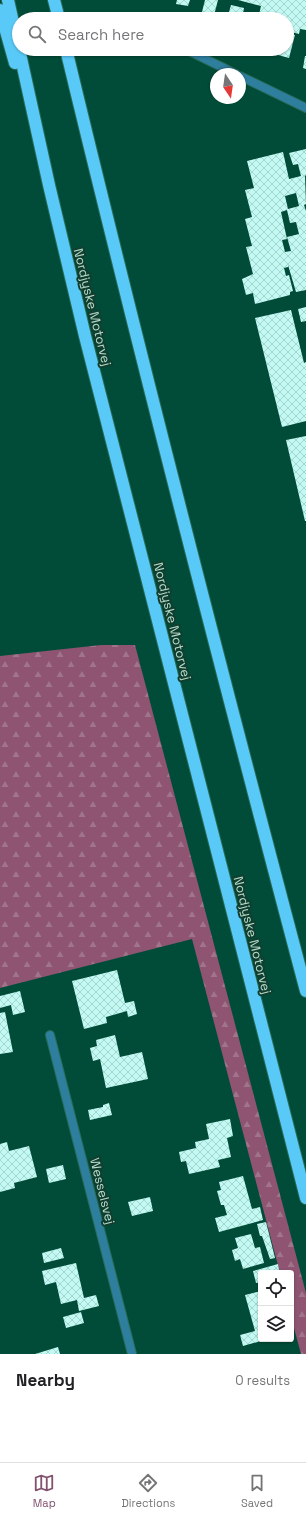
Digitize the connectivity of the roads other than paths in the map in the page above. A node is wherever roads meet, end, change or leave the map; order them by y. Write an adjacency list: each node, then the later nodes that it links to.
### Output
1 (8, 0): 5 (highway, Nordjyske Motorvej)
2 (54, 0): 4 (highway)
3 (0, 10): 6 (highway)
4 (57, 12)
5 (12, 18)
6 (12, 53)
7 (13, 56): 14 (highway)
8 (21, 56): 14 (highway, Nordjyske Motorvej)
9 (68, 56): 15 (highway)
10 (199, 56): 11 (street)
11 (224, 68)
12 (246, 79): 13 (street)
13 (306, 108)
14 (49, 185): 17 (highway, Nordjyske Motorvej)
15 (306, 991)
16 (50, 1035): 18 (street, Wesselsvej)
17 (306, 1198)
18 (132, 1354)

